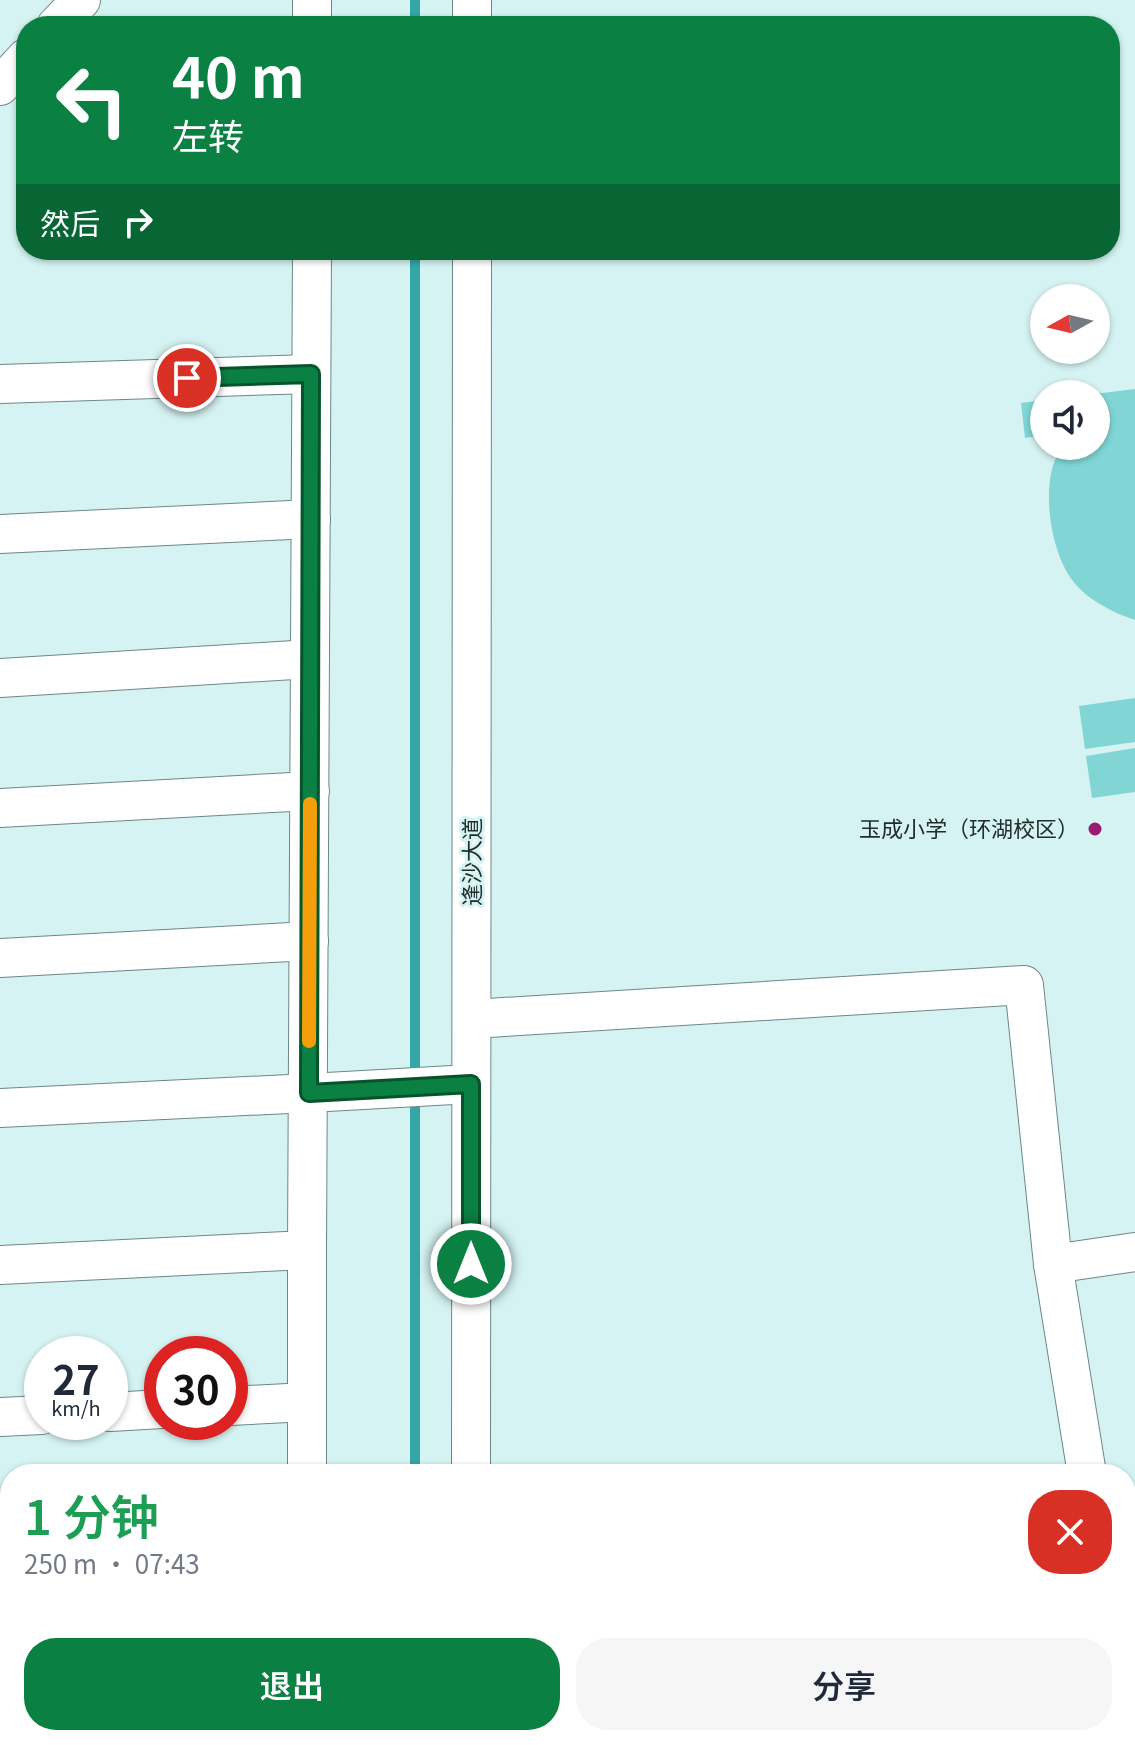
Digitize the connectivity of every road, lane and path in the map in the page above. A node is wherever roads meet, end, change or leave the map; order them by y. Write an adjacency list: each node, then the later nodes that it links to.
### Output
1 (81, 0): 2 (street)
2 (66, 16)
3 (16, 69): 4 (street)
4 (0, 86)
5 (312, 260): 7 (street)
6 (472, 260): 17 (street, 逢沙大道)
7 (311, 374): 8 (street); 9 (street)
8 (0, 384)
9 (311, 519): 10 (street); 11 (street)
10 (0, 534)
11 (310, 659): 12 (street); 13 (street)
12 (0, 678)
13 (310, 791): 14 (street); 15 (street)
14 (0, 808)
15 (309, 941): 16 (street); 19 (street)
16 (0, 958)
17 (472, 1019): 18 (street, 逢沙大道); 23 (street)
18 (471, 1084): 19 (street); 30 (street, 逢沙大道)
19 (309, 1093): 20 (street); 21 (street)
20 (0, 1108)
21 (307, 1250): 24 (street); 25 (street)
22 (1135, 1252): 23 (street)
23 (1053, 1264): 31 (street)
24 (0, 1265)
25 (307, 1402): 26 (street); 29 (street)
26 (248, 1405)
27 (24, 1416): 28 (street)
28 (0, 1417)
29 (307, 1464)
30 (471, 1464)
31 (1085, 1464)

